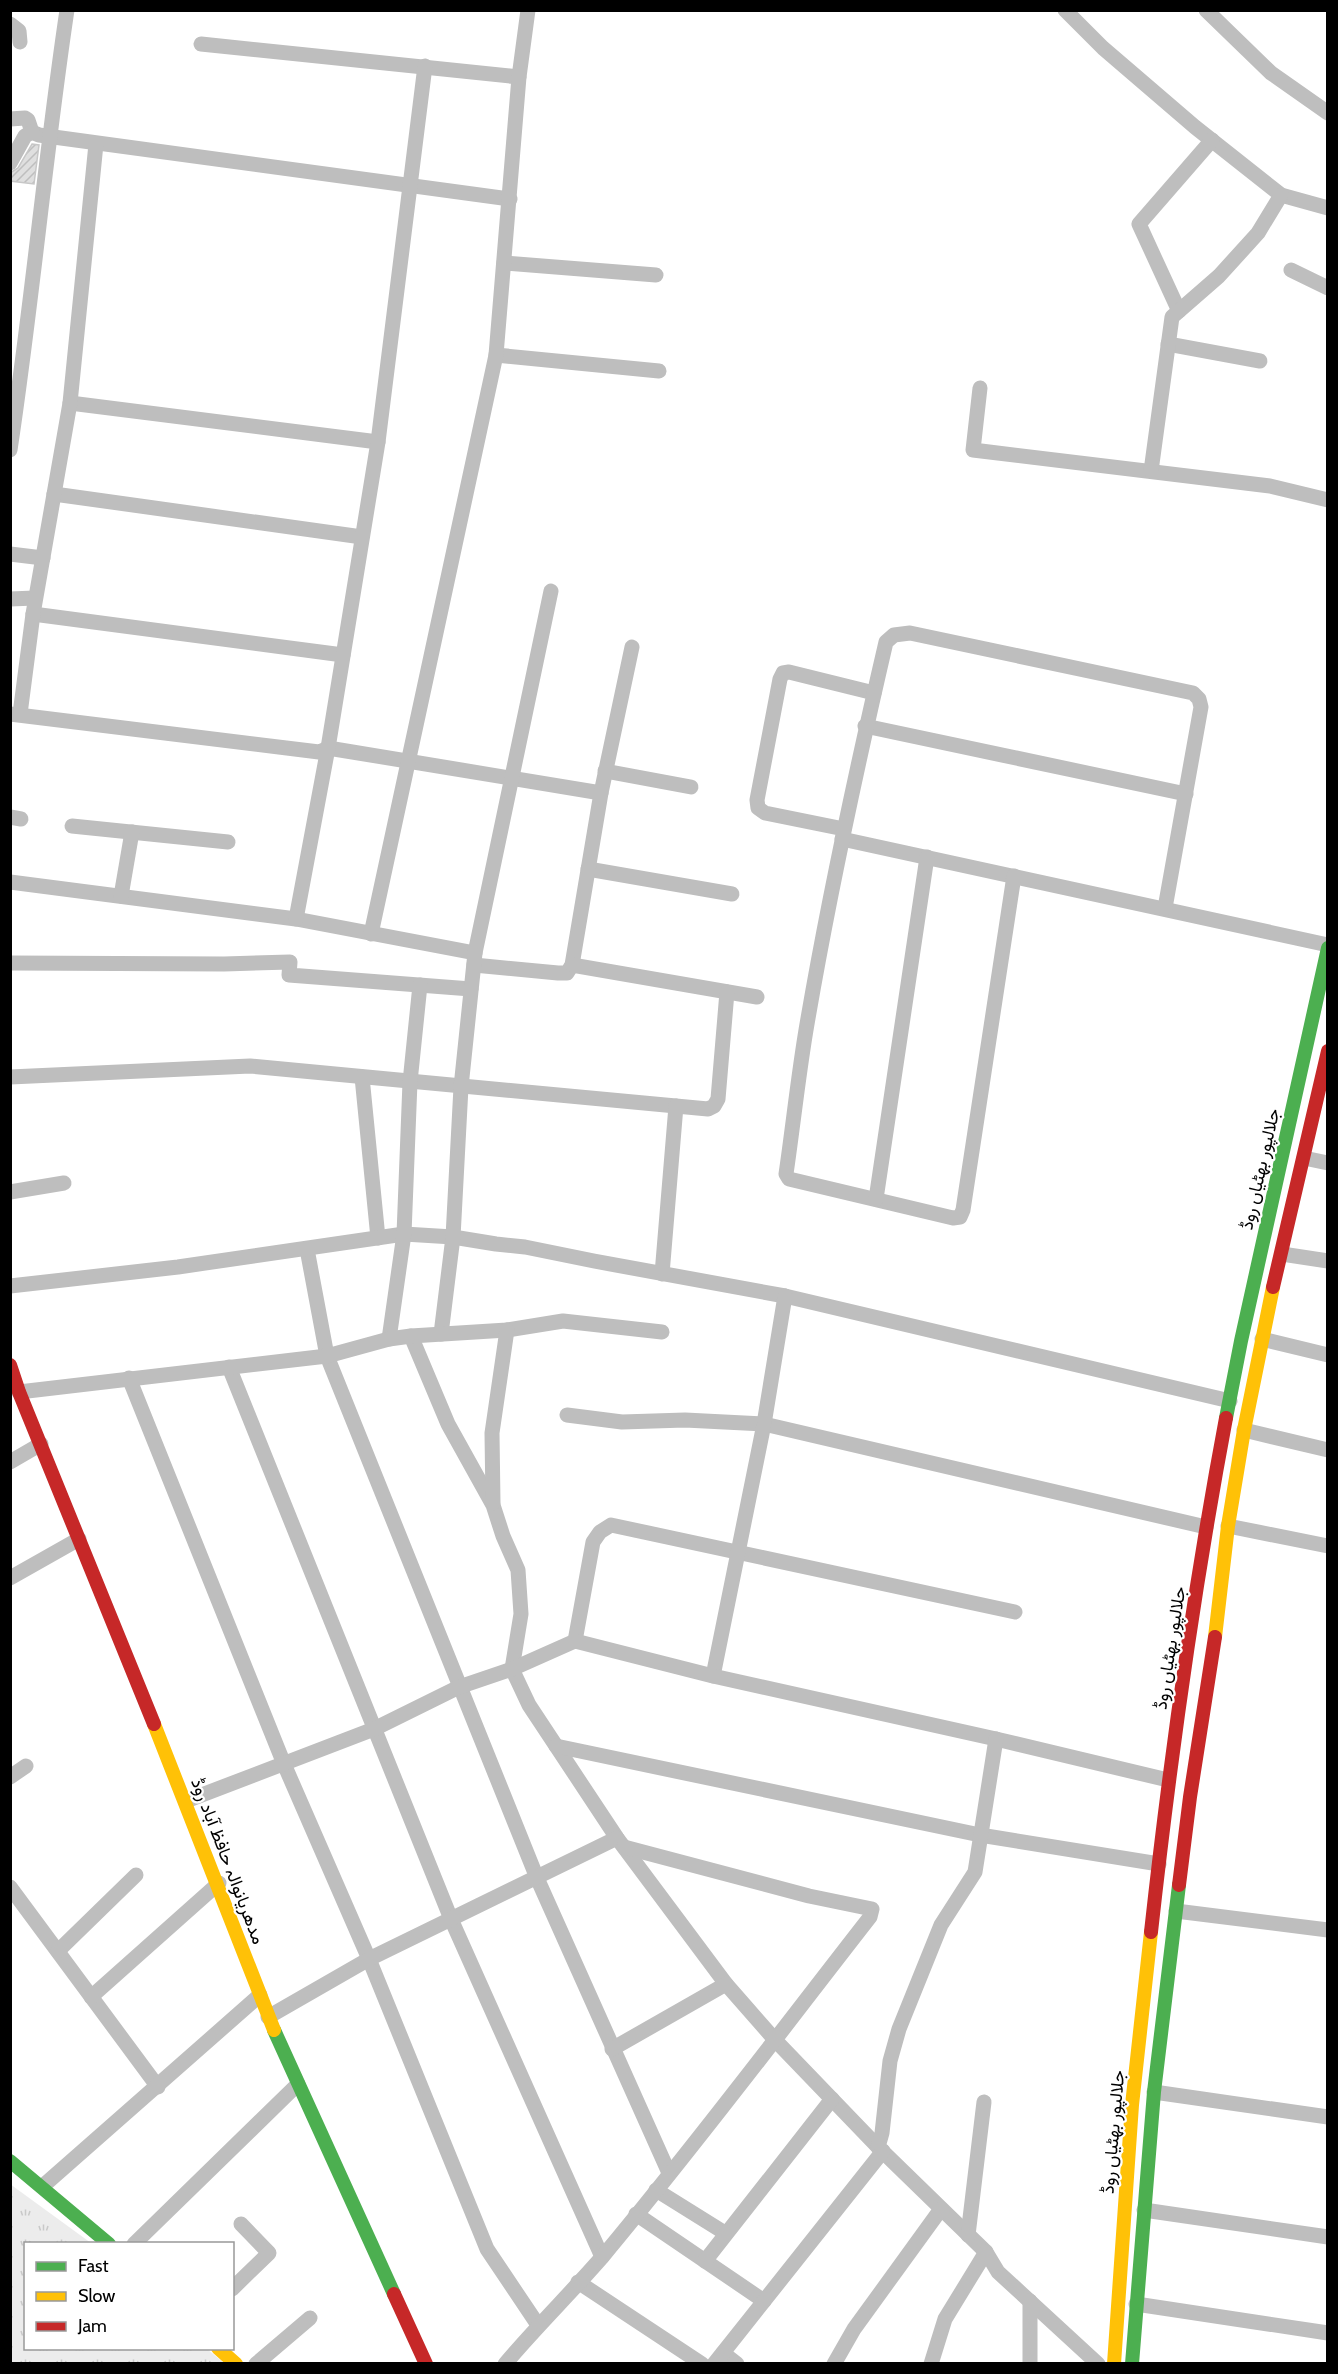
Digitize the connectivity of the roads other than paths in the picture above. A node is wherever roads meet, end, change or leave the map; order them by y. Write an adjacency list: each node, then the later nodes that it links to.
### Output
1 (67, 10): 13 (street)
2 (528, 10): 9 (street)
3 (1065, 10): 14 (street)
4 (1206, 10): 10 (street)
5 (10, 24): 6 (street)
6 (20, 42)
7 (201, 44): 8 (street)
8 (425, 66): 9 (street); 17 (street)
9 (519, 77): 19 (street)
10 (1328, 113)
11 (10, 119): 12 (street)
12 (32, 132): 13 (street); 16 (street)
13 (49, 137): 15 (street); 33 (street)
14 (1212, 140): 18 (street); 25 (street)
15 (96, 144): 17 (street); 31 (street)
16 (10, 163)
17 (410, 186): 19 (street); 32 (street)
18 (1281, 195): 20 (street); 25 (street)
19 (510, 199): 21 (street)
20 (1328, 208)
21 (504, 263): 23 (street); 27 (street)
22 (1292, 270): 24 (street)
23 (656, 275)
24 (1328, 288)
25 (1179, 311): 26 (street)
26 (1168, 344): 28 (street); 34 (street)
27 (496, 355): 29 (street); 50 (street)
28 (1260, 361)
29 (659, 371)
30 (980, 388): 34 (street)
31 (70, 403): 32 (street); 35 (street)
32 (378, 442): 37 (street)
33 (10, 450)
34 (1150, 471): 36 (street)
35 (54, 494): 37 (street); 39 (street)
36 (1328, 500)
37 (362, 537): 45 (street)
38 (10, 554): 39 (street)
39 (43, 558): 41 (street)
40 (551, 591): 52 (street)
41 (36, 597): 42 (street); 43 (street)
42 (10, 599)
43 (33, 614): 45 (street); 47 (street)
44 (632, 647): 51 (street)
45 (344, 655): 49 (street)
46 (874, 693): 48 (street); 55 (street); 58 (street)
47 (15, 714): 49 (street)
48 (865, 726): 55 (street); 58 (street)
49 (328, 748): 50 (street); 67 (street)
50 (408, 762): 52 (street); 68 (street)
51 (605, 771): 53 (street); 54 (street)
52 (513, 778): 54 (street); 70 (street)
53 (691, 787)
54 (601, 793): 61 (street)
55 (1186, 794): 66 (street)
56 (72, 826): 57 (street)
57 (132, 832): 59 (street); 65 (street)
58 (843, 834): 60 (street); 87 (street)
59 (228, 842)
60 (927, 857): 62 (street); 87 (street)
61 (588, 869): 64 (street); 72 (street)
62 (1014, 876): 66 (street); 87 (street)
63 (10, 882): 65 (street)
64 (732, 894)
65 (121, 896): 67 (street)
66 (1165, 908): 69 (street)
67 (296, 919): 68 (street)
68 (371, 934): 70 (street)
69 (1328, 946): 109 (main road, جلالپور بھٹیاں روڈ)
70 (474, 959): 72 (street); 74 (street)
71 (10, 963): 73 (street)
72 (572, 965): 75 (street)
73 (420, 985): 74 (street); 80 (street)
74 (471, 989): 81 (street)
75 (727, 992): 76 (street); 82 (street)
76 (756, 997)
77 (1326, 1061): 83 (main road, جلالپور بھٹیاں روڈ)
78 (10, 1077): 79 (street)
79 (362, 1077): 80 (street); 90 (street)
80 (410, 1082): 81 (street); 88 (street)
81 (461, 1087): 82 (street); 89 (street)
82 (676, 1106): 94 (street)
83 (1304, 1158): 84 (street); 92 (main road, جلالپور بھٹیاں روڈ)
84 (1328, 1163)
85 (64, 1183): 86 (street)
86 (10, 1192)
87 (876, 1199)
88 (404, 1234): 89 (street); 90 (street); 101 (street)
89 (453, 1237): 94 (street); 99 (street)
90 (378, 1238): 91 (street)
91 (308, 1249): 95 (street); 104 (street)
92 (1282, 1254): 93 (street); 102 (main road, جلالپور بھٹیاں روڈ)
93 (1328, 1261)
94 (662, 1274): 96 (street)
95 (10, 1286)
96 (784, 1296): 109 (street); 111 (street)
97 (507, 1330): 98 (street); 99 (street); 116 (street)
98 (662, 1332)
99 (441, 1334): 100 (street)
100 (411, 1336): 101 (street); 116 (street)
101 (389, 1339): 104 (street)
102 (1262, 1339): 103 (street); 112 (main road, جلالپور بھٹیاں روڈ)
103 (1328, 1355)
104 (327, 1356): 106 (street); 127 (street)
105 (10, 1365): 108 (main road, مدھریانوالہ حافظ آباد روڈ)
106 (229, 1367): 107 (street); 128 (street)
107 (129, 1378): 108 (street); 131 (street)
108 (19, 1392): 113 (main road, مدھریانوالہ حافظ آباد روڈ)
109 (1230, 1401): 118 (main road, جلالپور بھٹیاں روڈ)
110 (567, 1415): 111 (street)
111 (764, 1424): 118 (street); 121 (street)
112 (1244, 1430): 114 (street); 117 (main road, جلالپور بھٹیاں روڈ)
113 (41, 1444): 115 (street); 119 (main road, مدھریانوالہ حافظ آباد روڈ)
114 (1328, 1450)
115 (10, 1462)
116 (493, 1505): 125 (street)
117 (1228, 1526): 120 (street); 143 (main road, جلالپور بھٹیاں روڈ)
118 (1206, 1527): 134 (main road, جلالپور بھٹیاں روڈ)
119 (79, 1539): 122 (street); 135 (main road, مدھریانوالہ حافظ آباد روڈ)
120 (1328, 1546)
121 (737, 1552): 123 (street); 124 (street); 126 (street)
122 (10, 1578)
123 (1015, 1612)
124 (575, 1641): 125 (street); 126 (street)
125 (512, 1669): 127 (street); 130 (street)
126 (713, 1676): 129 (street)
127 (459, 1687): 128 (street); 140 (street)
128 (374, 1729): 131 (street); 144 (street)
129 (996, 1739): 134 (street); 136 (street)
130 (556, 1746): 136 (street); 137 (street)
131 (284, 1764): 135 (street); 147 (street)
132 (26, 1766): 133 (street)
133 (10, 1778)
134 (1168, 1780): 138 (main road, جلالپور بھٹیاں روڈ)
135 (186, 1801): 141 (main road, مدھریانوالہ حافظ آباد روڈ)
136 (980, 1834): 138 (street); 160 (street)
137 (620, 1842): 140 (street); 148 (street); 152 (street)
138 (1159, 1864): 197 (main road, جلالپور بھٹیاں روڈ)
139 (136, 1875): 146 (street)
140 (537, 1878): 144 (street); 153 (street)
141 (219, 1883): 149 (main road, مدھریانوالہ حافظ آباد روڈ); 150 (street)
142 (10, 1887): 146 (street)
143 (1176, 1911): 145 (street); 156 (main road, جلالپور بھٹیاں روڈ)
144 (451, 1919): 147 (street); 175 (street)
145 (1328, 1930)
146 (58, 1951): 150 (street)
147 (369, 1959): 151 (street); 183 (street)
148 (726, 1984): 152 (street); 153 (street)
149 (260, 1995): 151 (main road, مدھریانوالہ حافظ آباد روڈ); 155 (street)
150 (91, 1997): 155 (street)
151 (268, 2017): 154 (main road, مدھریانوالہ حافظ آباد روڈ)
152 (776, 2041): 157 (street); 162 (street)
153 (612, 2049): 162 (street)
154 (298, 2084): 173 (street); 189 (main road, مدھریانوالہ حافظ آباد روڈ)
155 (158, 2087): 163 (street)
156 (1154, 2092): 159 (street); 166 (main road, جلالپور بھٹیاں روڈ)
157 (832, 2099): 160 (street); 169 (street)
158 (984, 2102): 170 (street)
159 (1328, 2117)
160 (880, 2149): 165 (street); 179 (street)
161 (10, 2161): 163 (main road)
162 (669, 2173): 164 (street)
163 (43, 2186): 172 (main road)
164 (656, 2190): 167 (street); 169 (street)
165 (942, 2209): 170 (street); 193 (street)
166 (1144, 2210): 171 (street); 181 (main road, جلالپور بھٹیاں روڈ)
167 (636, 2214): 175 (street); 176 (street)
168 (241, 2223): 178 (street)
169 (725, 2233): 176 (street)
170 (968, 2235): 174 (street)
171 (1328, 2238)
172 (107, 2242)
173 (136, 2242)
174 (986, 2252): 180 (street); 194 (street)
175 (602, 2257): 177 (street)
176 (705, 2261): 179 (street)
177 (578, 2282): 183 (street); 191 (street)
178 (234, 2287)
179 (764, 2301): 186 (street)
180 (1030, 2301): 195 (street); 196 (street)
181 (1136, 2304): 184 (street); 198 (main road, جلالپور بھٹیاں روڈ)
182 (310, 2318): 188 (street)
183 (538, 2325): 190 (street)
184 (1328, 2333)
185 (219, 2350): 187 (main road)
186 (718, 2358): 192 (street)
187 (236, 2364)
188 (256, 2364)
189 (426, 2364)
190 (505, 2364)
191 (702, 2364)
192 (737, 2364)
193 (834, 2364)
194 (931, 2364)
195 (1030, 2364)
196 (1098, 2364)
197 (1114, 2364)
198 (1132, 2364)

